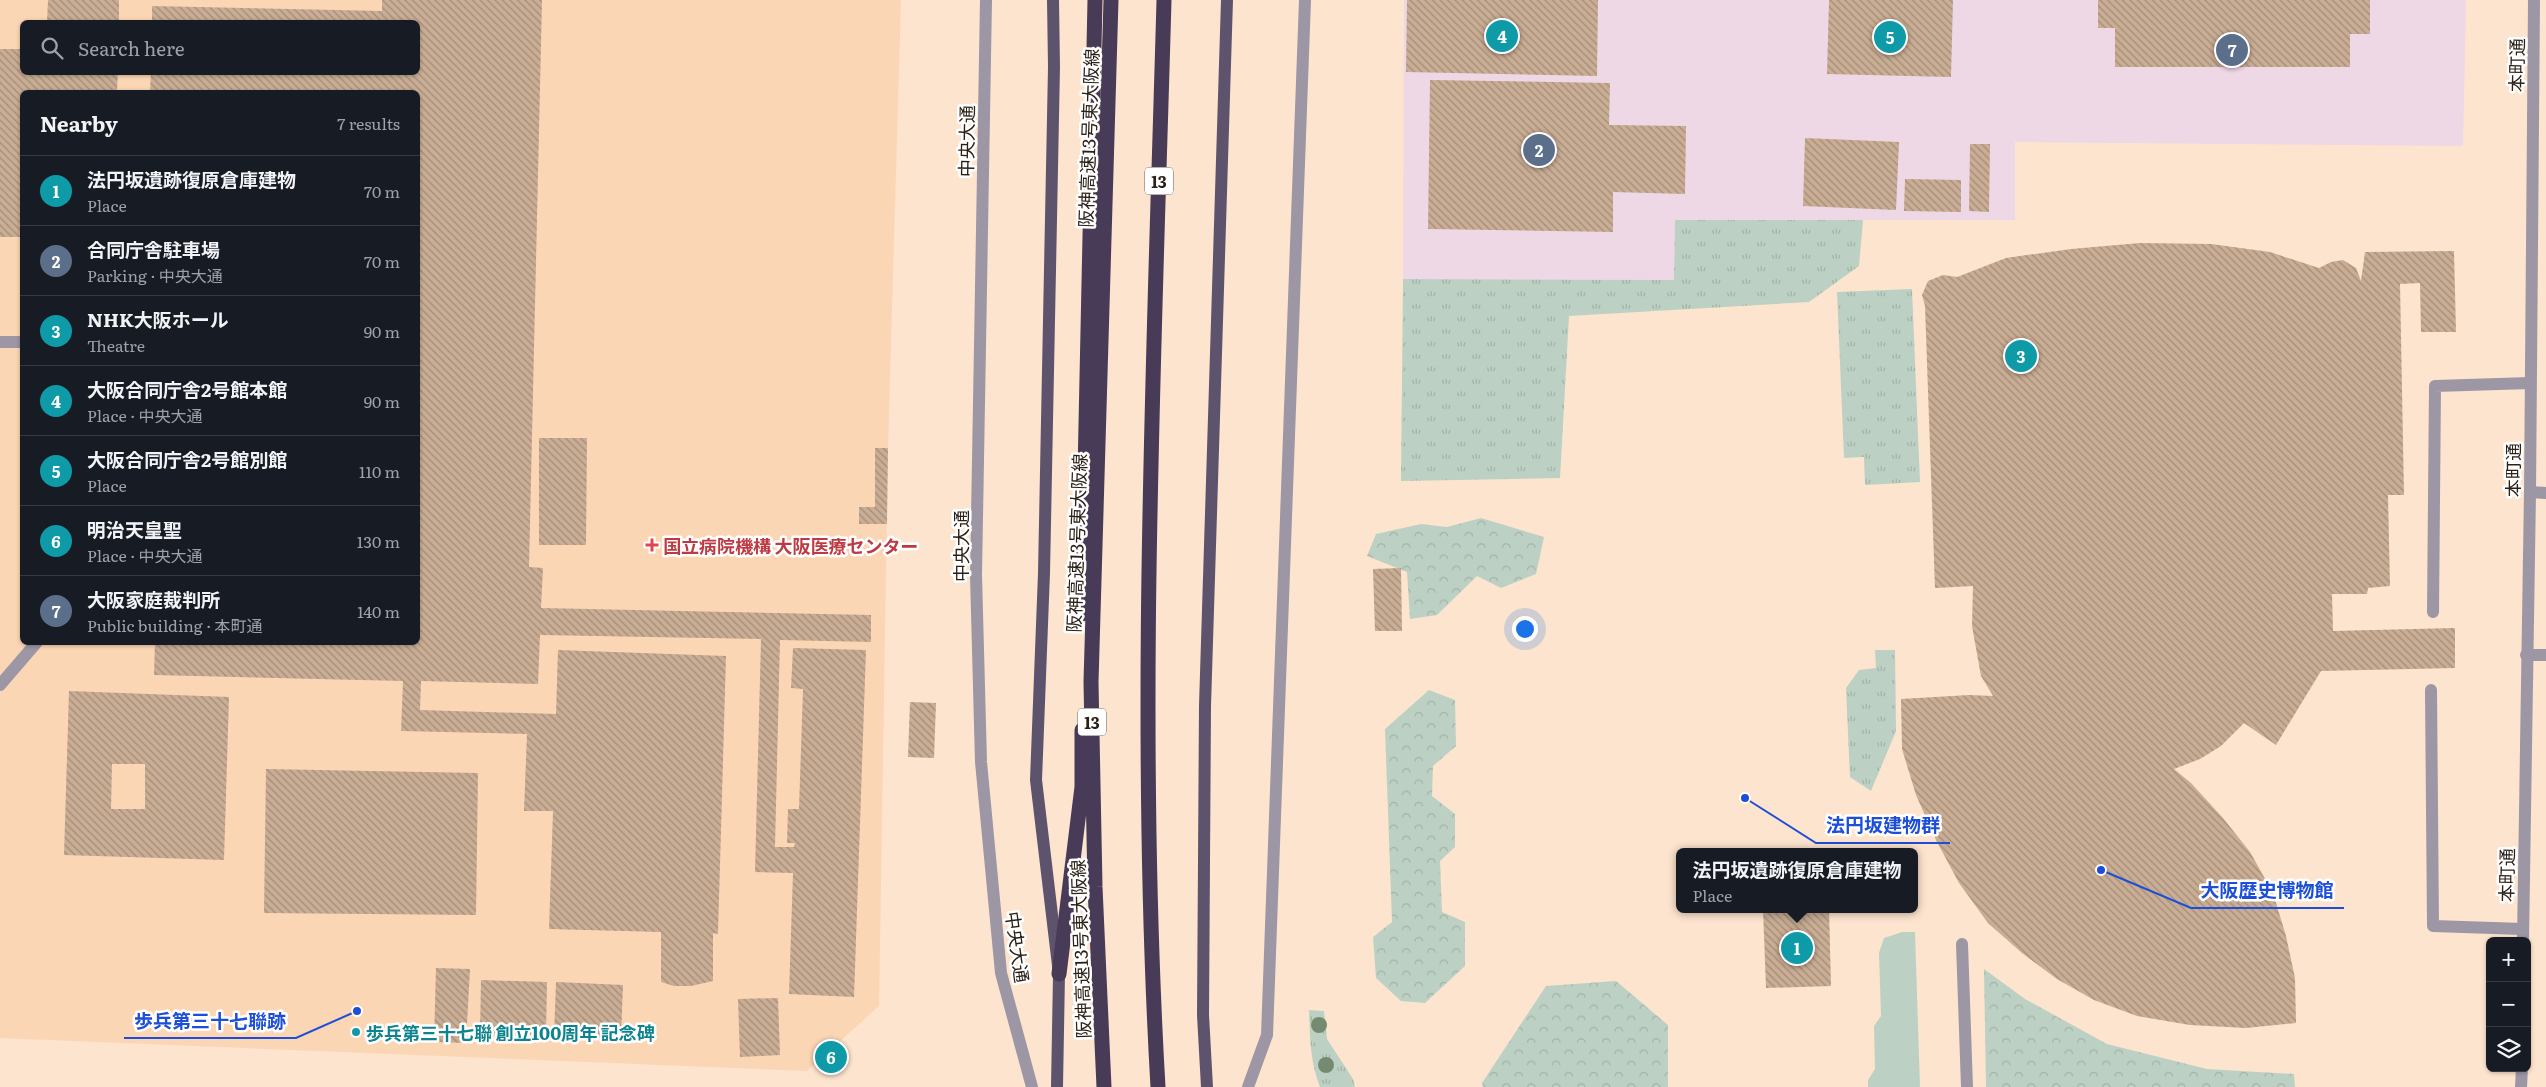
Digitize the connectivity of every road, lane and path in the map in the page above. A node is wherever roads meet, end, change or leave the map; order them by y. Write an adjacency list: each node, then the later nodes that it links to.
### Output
1 (986, 0): 24 (street, 中央大通)
2 (1053, 0): 22 (main road, 中央大通)
3 (1095, 0): 22 (highway)
4 (1112, 0): 26 (highway, 阪神高速13号東大阪線 / 13)
5 (1164, 0): 27 (highway, 13)
6 (1227, 0): 28 (main road)
7 (1305, 0): 29 (street)
8 (2534, 0): 11 (street, 本町通)
9 (0, 342): 10 (street)
10 (20, 342)
11 (2530, 383): 12 (street, 本町通); 14 (street)
12 (2530, 492): 13 (street); 16 (street, 本町通)
13 (2546, 493)
14 (2433, 612)
15 (34, 645): 18 (street)
16 (2526, 655): 17 (street); 20 (street, 本町通)
17 (2546, 655)
18 (0, 685)
19 (2431, 690): 20 (street)
20 (2523, 935)
21 (1962, 944): 30 (street)
22 (1059, 974): 25 (main road, 中央大通)
23 (2522, 1072): 31 (street)
24 (1032, 1087)
25 (1057, 1087)
26 (1104, 1087)
27 (1158, 1087)
28 (1207, 1087)
29 (1248, 1087)
30 (1967, 1087)
31 (2521, 1087)

